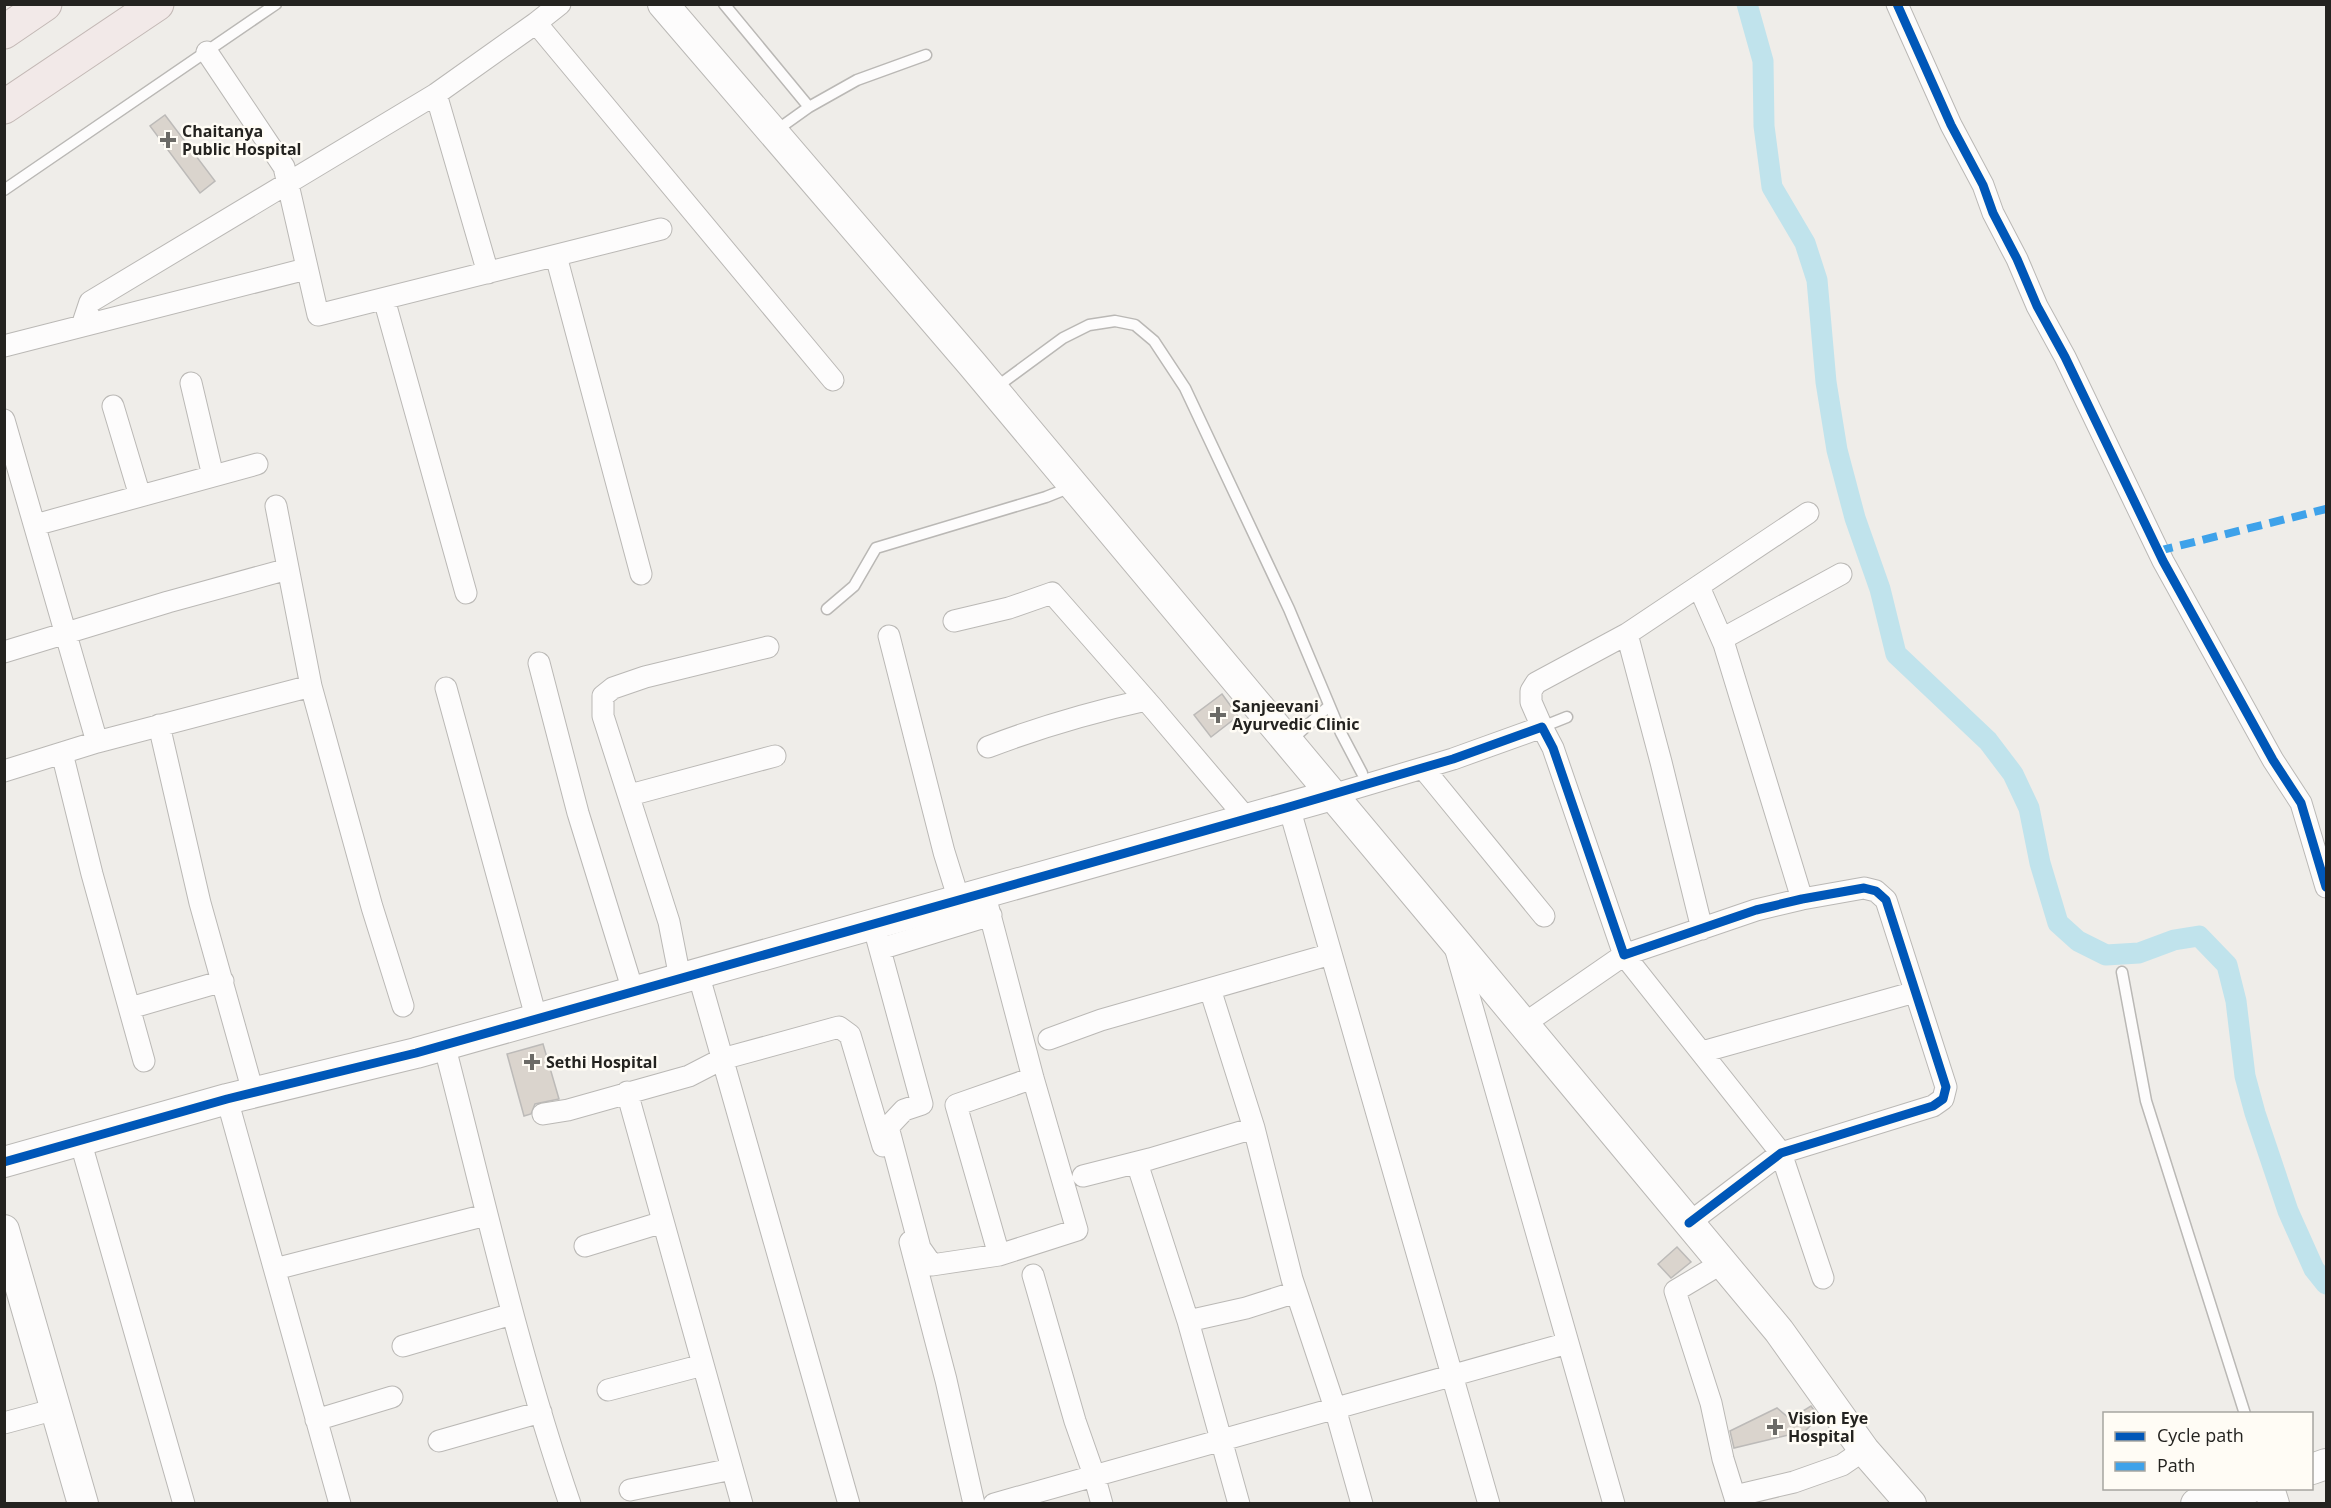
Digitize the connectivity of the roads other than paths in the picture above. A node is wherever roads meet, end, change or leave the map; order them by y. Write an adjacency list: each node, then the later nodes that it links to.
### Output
1 (45, 4): 9 (highway)
2 (157, 4): 13 (highway)
3 (276, 4): 10 (lane)
4 (560, 4): 8 (street)
5 (663, 4): 15 (street)
6 (724, 4): 14 (lane)
7 (1897, 4): 70 (street)
8 (536, 23): 12 (street); 25 (street)
9 (4, 32)
10 (207, 52): 16 (street); 17 (lane)
11 (926, 55): 14 (lane)
12 (436, 94): 16 (street); 21 (street)
13 (4, 107)
14 (809, 107): 15 (lane)
15 (773, 132): 27 (street)
16 (287, 184): 20 (street); 23 (street)
17 (4, 190)
18 (662, 229): 19 (street)
19 (556, 256): 21 (street); 38 (street)
20 (306, 269): 22 (street); 23 (street)
21 (488, 273): 22 (street)
22 (384, 299): 41 (street)
23 (82, 326): 24 (street)
24 (4, 346)
25 (833, 380)
26 (191, 383): 31 (street)
27 (993, 389): 32 (street); 54 (lane)
28 (113, 406): 33 (street)
29 (4, 420): 36 (street)
30 (257, 464): 31 (street)
31 (213, 476): 33 (street)
32 (1074, 486): 42 (lane); 59 (street)
33 (140, 496): 36 (street)
34 (276, 506): 37 (street)
35 (1808, 513): 40 (street)
36 (35, 525): 44 (street)
37 (288, 569): 44 (street); 51 (street)
38 (641, 574)
39 (1841, 574): 47 (street)
40 (1699, 587): 45 (street); 47 (street)
41 (466, 593)
42 (827, 609)
43 (954, 621): 53 (street)
44 (66, 634): 49 (street); 58 (street)
45 (1627, 634): 57 (street); 74 (street)
46 (889, 636): 72 (street)
47 (1722, 639): 71 (street)
48 (768, 647): 66 (street)
49 (4, 652)
50 (539, 663): 83 (street)
51 (311, 686): 56 (street); 85 (street)
52 (446, 688): 87 (street)
53 (1146, 700): 60 (street); 69 (street)
54 (1329, 706): 59 (lane); 65 (lane)
55 (1567, 717): 57 (lane)
56 (159, 725): 58 (street); 81 (street)
57 (1542, 727): 63 (street); 78 (street)
58 (97, 742): 61 (street)
59 (1288, 742): 67 (street)
60 (988, 747)
61 (62, 753): 64 (street); 86 (street)
62 (774, 756): 66 (street)
63 (1423, 768): 67 (street); 73 (street)
64 (4, 771)
65 (1362, 773)
66 (630, 795): 80 (street)
67 (1332, 795): 68 (street); 75 (street)
68 (1289, 807): 69 (street); 77 (street)
69 (1247, 819): 72 (street)
70 (2326, 887)
71 (1802, 899): 74 (street); 84 (street)
72 (982, 907): 76 (street); 94 (street)
73 (1544, 916)
74 (1702, 928): 78 (street)
75 (1453, 939): 88 (street); 120 (street)
76 (878, 942): 80 (street); 97 (street)
77 (1331, 954): 82 (street); 123 (street)
78 (1624, 955): 88 (street); 91 (street)
79 (2122, 972): 129 (lane)
80 (689, 976): 83 (street); 92 (street)
81 (223, 981): 86 (street); 96 (street)
82 (1210, 989): 89 (street); 100 (street)
83 (633, 992): 87 (street)
84 (1915, 992): 91 (street); 102 (street)
85 (402, 1006)
86 (130, 1008): 93 (street)
87 (536, 1017): 90 (street)
88 (1524, 1024): 108 (street)
89 (1049, 1039)
90 (444, 1044): 96 (street); 106 (street)
91 (1702, 1052): 102 (street)
92 (722, 1059): 95 (street); 145 (street); 146 (street)
93 (144, 1060)
94 (1034, 1078): 98 (street); 111 (street)
95 (627, 1092): 99 (street); 107 (street)
96 (240, 1096): 101 (street); 113 (street)
97 (922, 1104): 98 (street); 111 (street)
98 (956, 1105): 111 (street)
99 (543, 1114)
100 (1254, 1128): 104 (street); 116 (street)
101 (80, 1140): 103 (street); 141 (street)
102 (1781, 1153): 108 (street); 115 (street)
103 (4, 1162)
104 (1137, 1163): 105 (street); 119 (street)
105 (1083, 1176)
106 (486, 1215): 113 (street); 118 (street)
107 (663, 1222): 110 (street); 122 (street)
108 (1689, 1223): 112 (street)
109 (4, 1230): 117 (street)
110 (585, 1246)
111 (999, 1255)
112 (1722, 1263): 134 (street); 139 (street)
113 (275, 1269): 130 (street)
114 (1033, 1275): 136 (street)
115 (1823, 1278)
116 (1296, 1292): 119 (street); 126 (street)
117 (15, 1301): 127 (street)
118 (512, 1314): 121 (street); 128 (street)
119 (1188, 1321): 132 (street)
120 (1568, 1343): 123 (street); 152 (street)
121 (403, 1346)
122 (703, 1365): 124 (street); 135 (street)
123 (1452, 1376): 126 (street); 151 (street)
124 (608, 1390)
125 (392, 1396): 130 (street)
126 (1335, 1408): 132 (street); 150 (street)
127 (56, 1409): 131 (street); 140 (street)
128 (541, 1412): 133 (street); 143 (street)
129 (2245, 1412)
130 (316, 1420): 142 (street)
131 (4, 1423)
132 (1221, 1440): 136 (street); 149 (street)
133 (439, 1441)
134 (1864, 1449): 139 (street); 153 (street)
135 (732, 1469): 137 (street); 144 (street)
136 (1094, 1475): 147 (street); 148 (street)
137 (630, 1490)
138 (2243, 1490): 154 (street)
139 (1736, 1500)
140 (83, 1503)
141 (184, 1503)
142 (340, 1503)
143 (570, 1503)
144 (742, 1503)
145 (849, 1503)
146 (974, 1503)
147 (994, 1503)
148 (1102, 1503)
149 (1239, 1503)
150 (1362, 1503)
151 (1488, 1503)
152 (1614, 1503)
153 (1911, 1503)
154 (2196, 1503)

